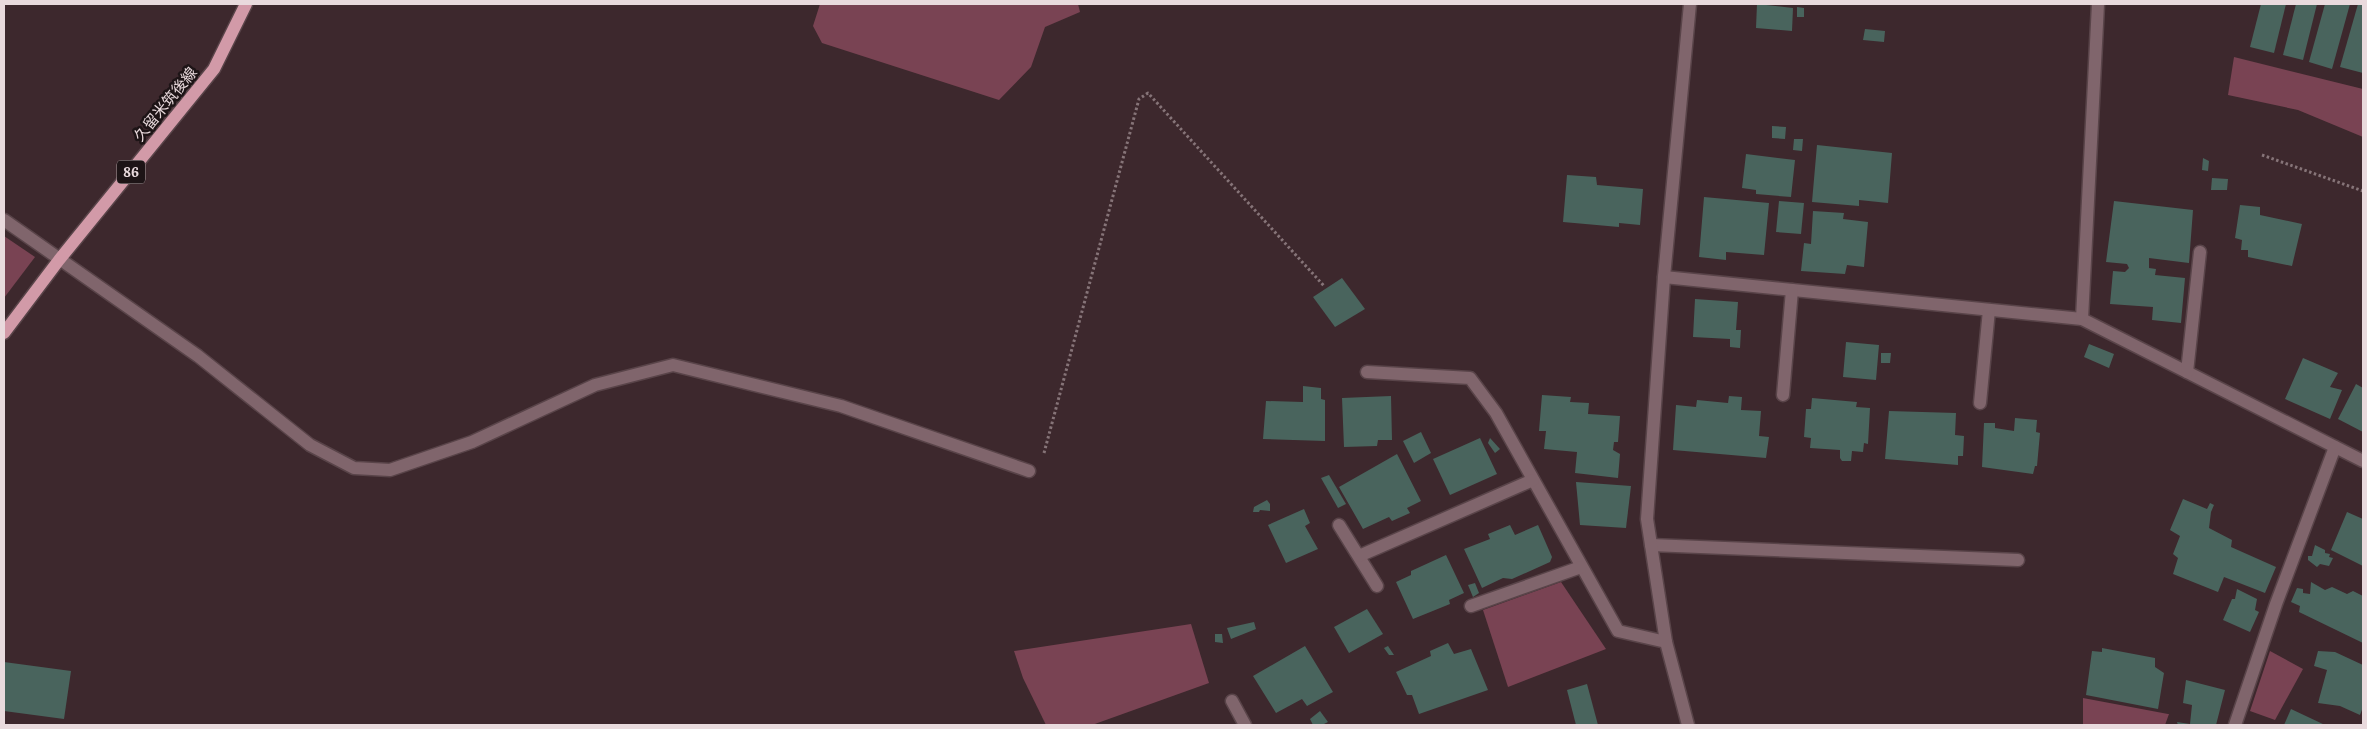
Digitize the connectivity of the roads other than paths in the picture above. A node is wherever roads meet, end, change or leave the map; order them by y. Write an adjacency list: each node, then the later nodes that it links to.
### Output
1 (246, 4): 6 (main road, 久留米筑後線 / 86)
2 (1690, 4): 7 (street)
3 (2098, 4): 10 (street)
4 (4, 220): 6 (street)
5 (2200, 252): 13 (street)
6 (59, 260): 11 (main road, 久留米筑後線 / 86); 18 (street)
7 (1664, 277): 8 (street); 21 (street)
8 (1792, 290): 9 (street); 14 (street)
9 (1989, 310): 10 (street); 15 (street)
10 (2082, 319): 13 (street)
11 (4, 333)
12 (1367, 372): 19 (street)
13 (2187, 372): 16 (street)
14 (1783, 395)
15 (1980, 403)
16 (2335, 447): 17 (street); 31 (street)
17 (2363, 461)
18 (1029, 471)
19 (1533, 480): 22 (street); 24 (street)
20 (1340, 525): 22 (street)
21 (1651, 545): 23 (street); 27 (street)
22 (1359, 556): 25 (street)
23 (2018, 560)
24 (1581, 567): 26 (street); 27 (street)
25 (1377, 586)
26 (1471, 606)
27 (1666, 642): 30 (street)
28 (1232, 701): 29 (street)
29 (1245, 725)
30 (1688, 725)
31 (2235, 725)

